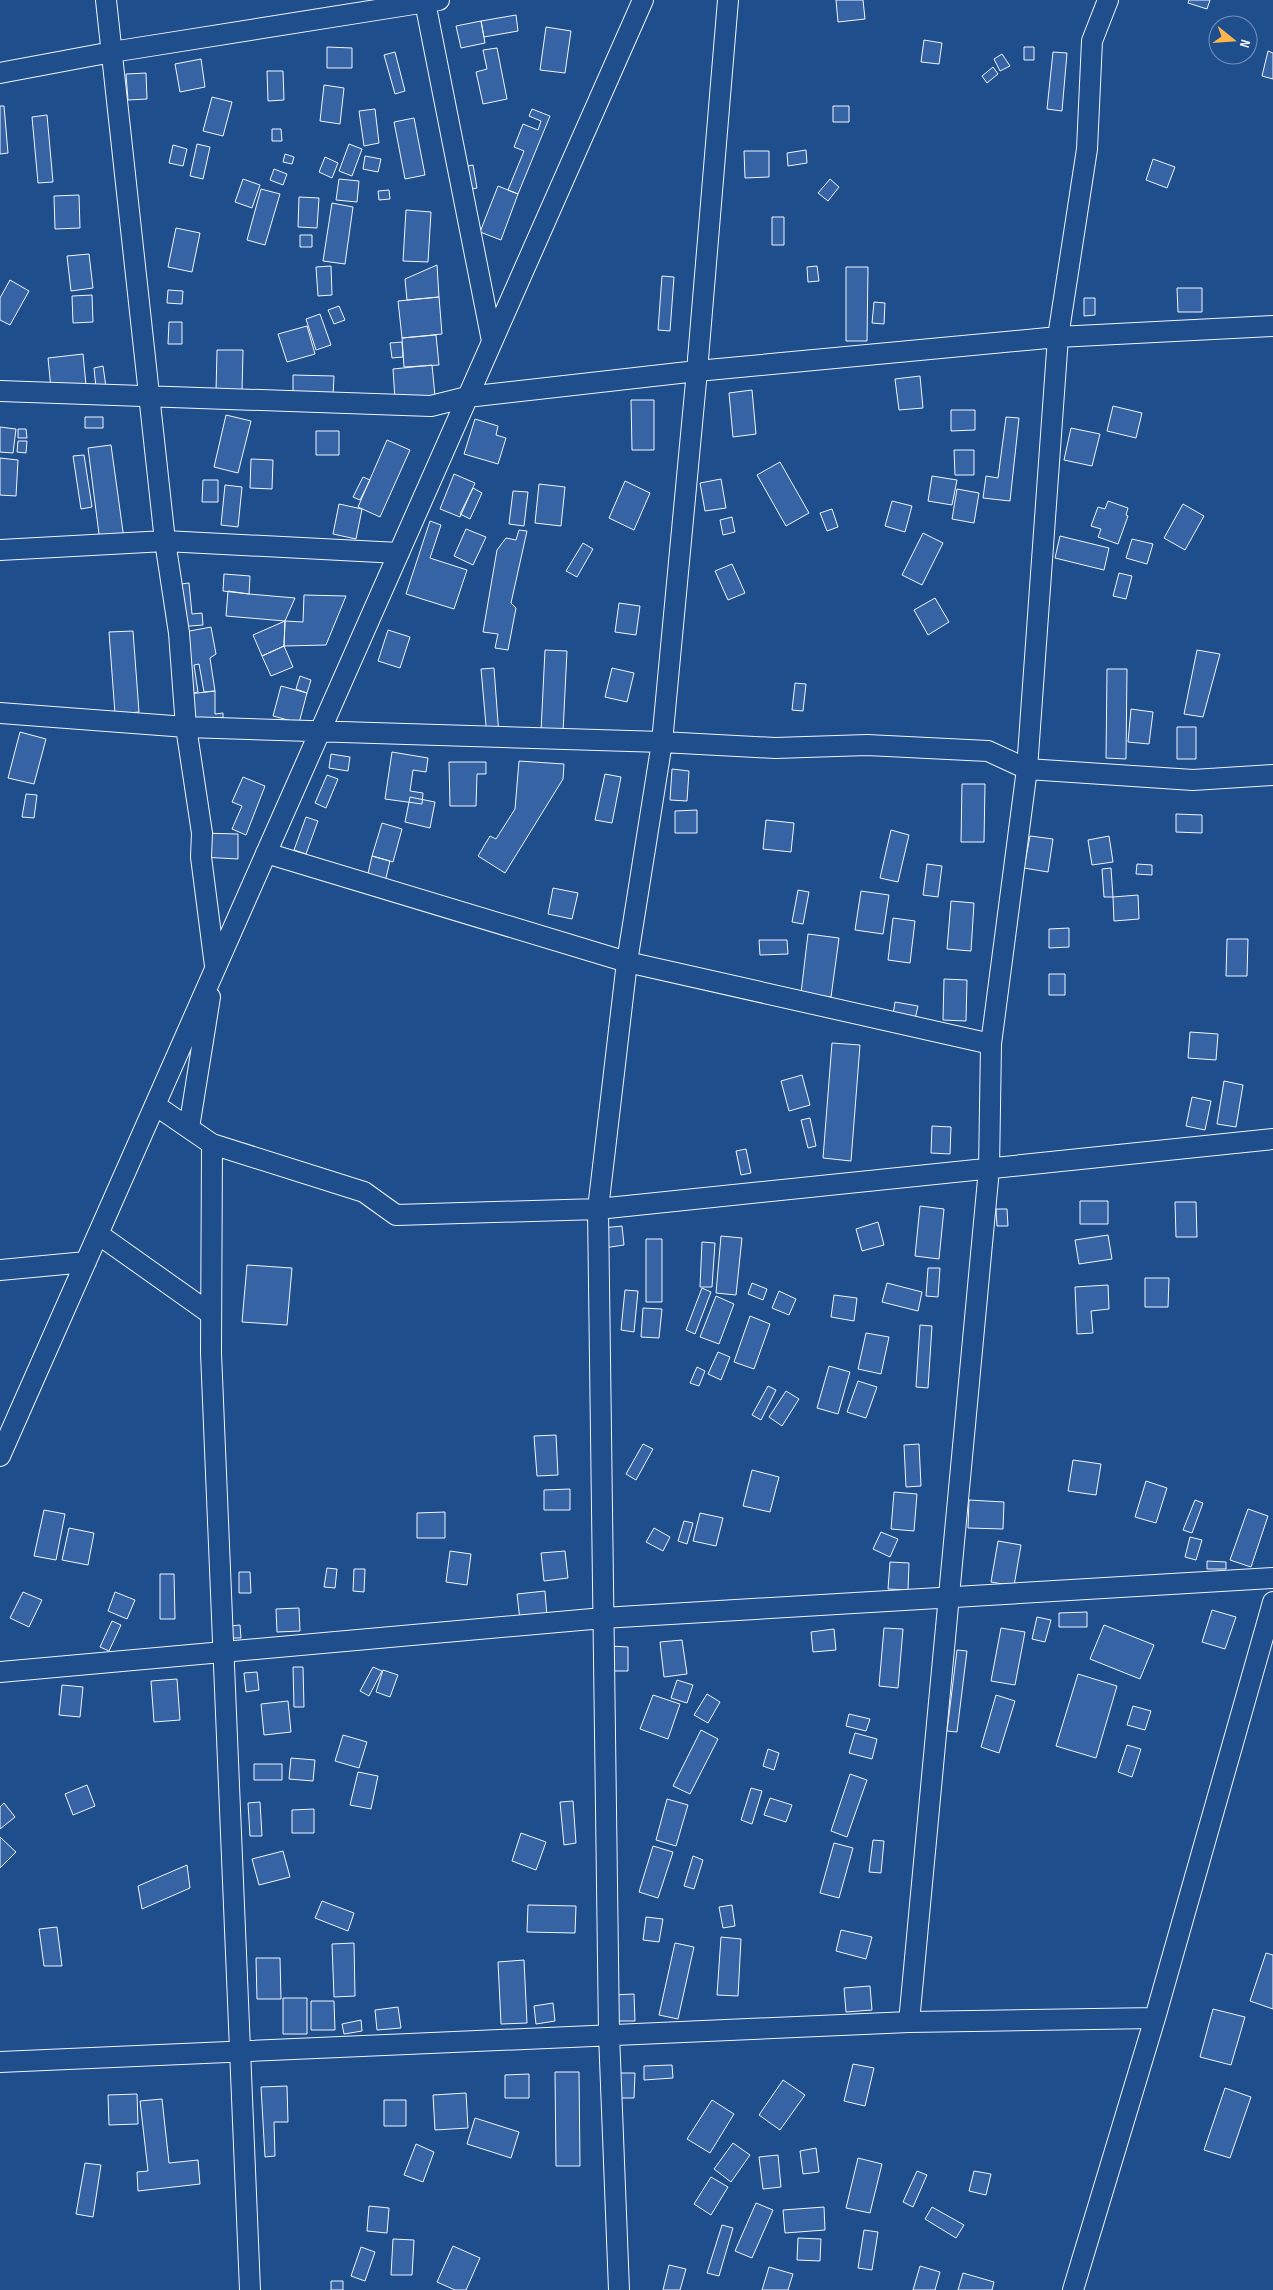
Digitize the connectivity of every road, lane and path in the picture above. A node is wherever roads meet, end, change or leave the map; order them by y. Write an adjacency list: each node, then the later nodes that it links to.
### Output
1 (106, 0): 6 (street)
2 (643, 0): 10 (street)
3 (728, 0): 11 (street)
4 (1108, 0): 9 (street)
5 (432, 1): 6 (street); 10 (street)
6 (112, 52): 7 (street); 14 (street)
7 (0, 73)
8 (1273, 326): 9 (street)
9 (1058, 337): 11 (street); 22 (street)
10 (492, 341): 13 (street)
11 (696, 372): 13 (street); 21 (street)
12 (0, 391): 14 (street)
13 (468, 397): 14 (street); 17 (street)
14 (149, 398): 15 (street)
15 (165, 541): 16 (street); 17 (street); 19 (street)
16 (0, 550)
17 (399, 553): 20 (street)
18 (0, 713): 19 (street)
19 (186, 727): 20 (street); 26 (street)
20 (320, 731): 21 (street); 24 (street)
21 (662, 742): 22 (street); 25 (street)
22 (1027, 769): 23 (street); 27 (street)
23 (1273, 775)
24 (266, 853): 25 (street); 26 (street)
25 (627, 962): 27 (street); 33 (street)
26 (215, 968): 28 (street); 29 (street)
27 (991, 1044): 32 (street)
28 (155, 1105): 29 (street); 34 (street)
29 (189, 1128): 31 (street)
30 (1273, 1139): 32 (street)
31 (212, 1144): 33 (street); 37 (street)
32 (990, 1169): 33 (street); 40 (street)
33 (598, 1210): 42 (street)
34 (98, 1234): 35 (street); 37 (street)
35 (86, 1262): 36 (street); 38 (street)
36 (0, 1270)
37 (211, 1314): 43 (street)
38 (0, 1456)
39 (1273, 1578): 40 (street)
40 (948, 1599): 42 (street); 46 (street)
41 (1273, 1602): 45 (street)
42 (603, 1618): 43 (street); 47 (street)
43 (224, 1651): 44 (street); 48 (street)
44 (0, 1672)
45 (1155, 2018): 46 (street); 52 (street)
46 (909, 2022): 47 (street)
47 (609, 2034): 48 (street); 51 (street)
48 (239, 2051): 49 (street); 50 (street)
49 (0, 2062)
50 (250, 2290)
51 (619, 2290)
52 (1072, 2290)

